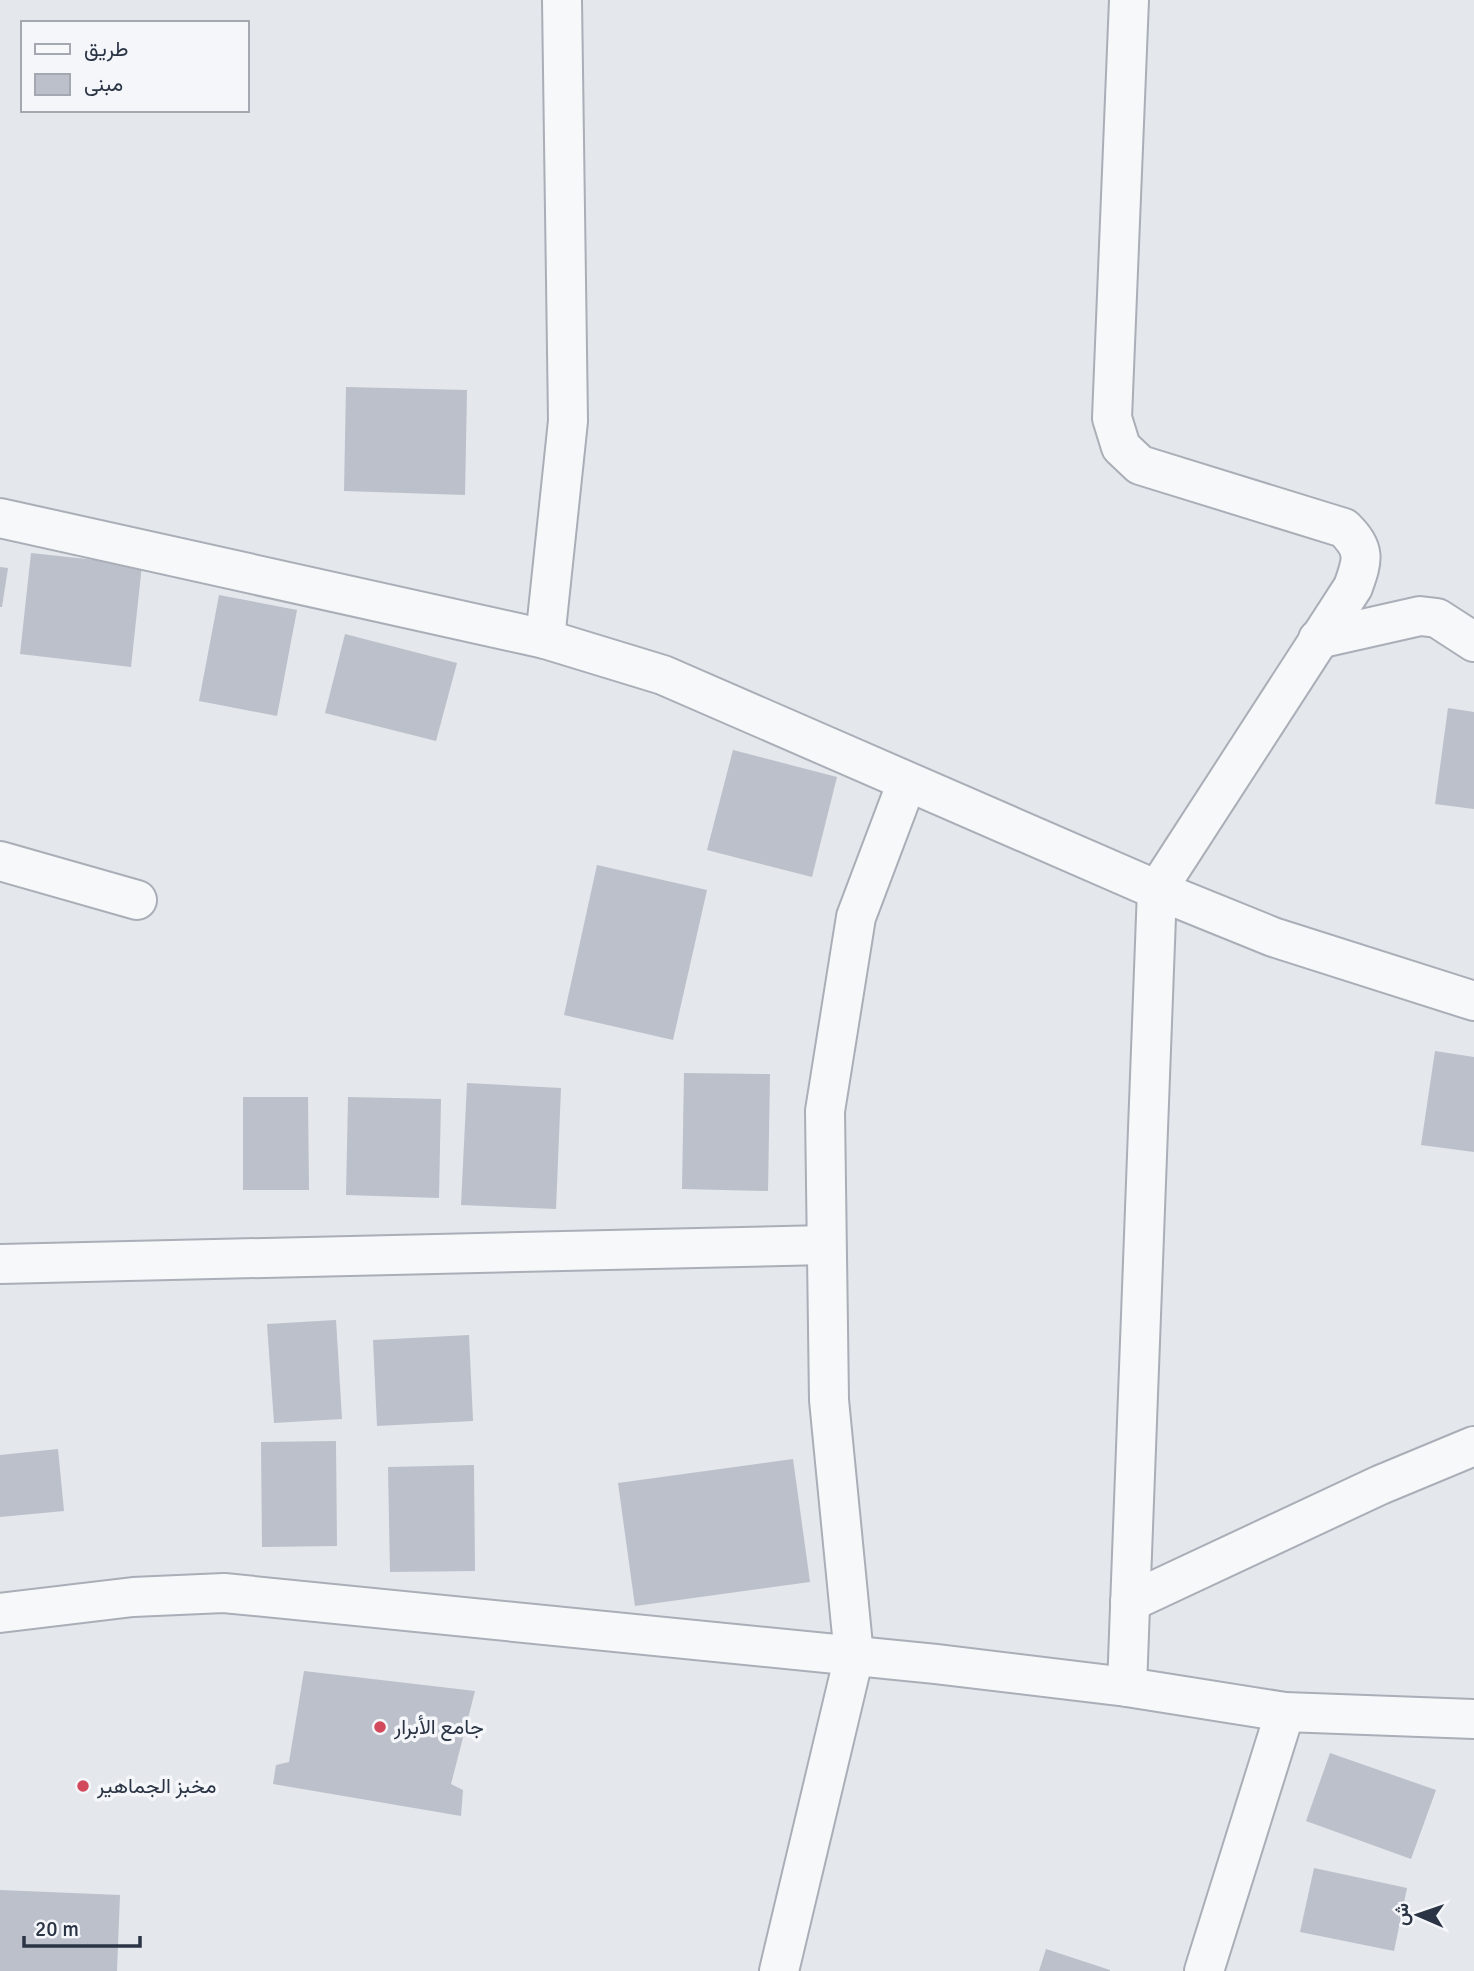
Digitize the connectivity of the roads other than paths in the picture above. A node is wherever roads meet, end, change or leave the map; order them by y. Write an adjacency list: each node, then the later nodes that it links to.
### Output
1 (562, 0): 4 (street)
2 (1129, 0): 5 (street)
3 (0, 517): 4 (street)
4 (545, 639): 7 (street)
5 (1318, 639): 6 (street); 9 (street)
6 (1474, 642)
7 (907, 782): 9 (street); 12 (street)
8 (0, 862): 10 (street)
9 (1157, 890): 11 (street); 15 (street)
10 (137, 900)
11 (1474, 1001)
12 (827, 1245): 13 (street); 17 (street)
13 (0, 1264)
14 (1474, 1446): 15 (street)
15 (1130, 1602): 18 (street)
16 (0, 1613): 17 (street)
17 (854, 1656): 18 (street); 21 (street)
18 (1127, 1687): 19 (street)
19 (1285, 1712): 20 (street); 22 (street)
20 (1474, 1719)
21 (779, 1971)
22 (1204, 1971)

